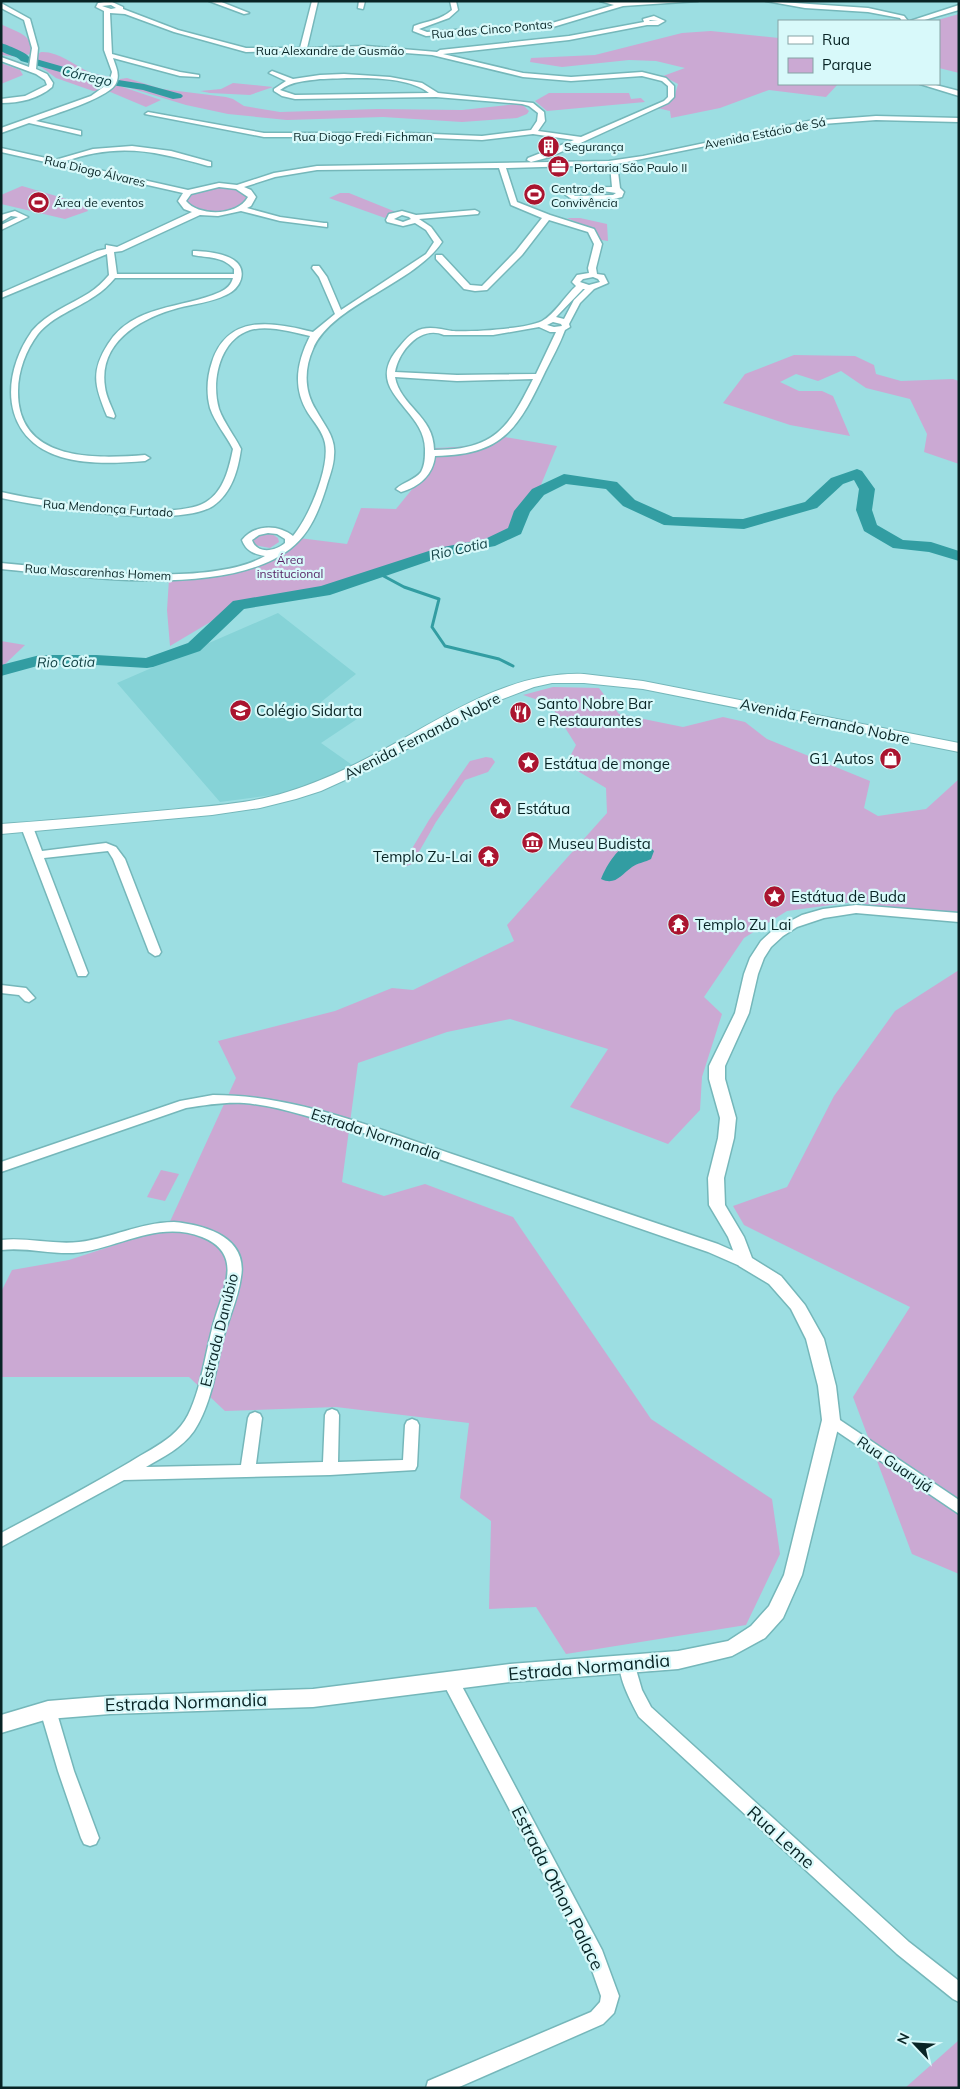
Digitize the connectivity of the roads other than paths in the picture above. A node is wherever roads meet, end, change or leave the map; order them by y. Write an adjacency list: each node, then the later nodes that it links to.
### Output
1 (212, 1): 13 (street)
2 (453, 1): 9 (street, Rua das Cinco Pontas)
3 (603, 1): 9 (street)
4 (696, 1): 9 (street)
5 (769, 1): 15 (street)
6 (112, 2): 8 (street); 12 (street, Rua Alexandre de Gusmão)
7 (313, 2): 18 (street)
8 (98, 3): 14 (street)
9 (623, 4)
10 (1, 5): 24 (street)
11 (959, 7): 16 (street)
12 (120, 10): 14 (street); 18 (street, Rua Alexandre de Gusmão)
13 (246, 13)
14 (106, 14): 20 (street)
15 (903, 19)
16 (919, 20)
17 (648, 23): 19 (street)
18 (302, 49): 19 (street, Rua Alexandre de Gusmão)
19 (432, 53): 38 (street, Rua Alexandre de Gusmão)
20 (108, 55): 22 (street); 23 (street)
21 (1, 59): 24 (street)
22 (127, 60): 23 (street); 26 (street)
23 (112, 63): 34 (street)
24 (32, 70): 31 (street)
25 (272, 73): 27 (street)
26 (197, 76)
27 (292, 80): 30 (street); 30 (street)
28 (928, 85): 29 (street)
29 (959, 94)
30 (436, 95): 36 (street)
31 (1, 101)
32 (148, 114): 36 (street, Rua Diogo Fredi Fichman)
33 (959, 120): 44 (street, Avenida Estácio de Sá)
34 (29, 122): 35 (street); 37 (street)
35 (1, 131)
36 (533, 132): 38 (street, Rua Diogo Fredi Fichman)
37 (78, 133)
38 (580, 139): 40 (street, Rua Alexandre de Gusmão)
39 (1, 150): 42 (street, Rua Diogo Álvares)
40 (550, 154): 41 (street); 45 (street, Rua Alexandre de Gusmão)
41 (571, 161): 44 (street); 46 (street, Avenida Estácio de Sá)
42 (56, 162): 43 (street); 50 (street, Rua Diogo Álvares)
43 (208, 164)
44 (607, 165): 46 (street, Avenida Estácio de Sá); 49 (street)
45 (504, 168): 46 (street, Avenida Estácio de Sá); 47 (street, Avenida Estácio de Sá); 55 (street)
46 (524, 168)
47 (319, 172): 48 (street, Avenida Estácio de Sá); 51 (street, Avenida Estácio de Sá)
48 (238, 187): 50 (street, Avenida Estácio de Sá); 51 (street, Avenida Estácio de Sá)
49 (616, 189): 49 (street)
50 (188, 192): 53 (street)
51 (248, 192): 52 (street)
52 (241, 209): 53 (street); 58 (street)
53 (199, 212): 61 (street)
54 (475, 212): 56 (street)
55 (547, 217): 63 (street); 65 (street)
56 (415, 218): 56 (street); 63 (street)
57 (1, 220): 59 (street)
58 (324, 225)
59 (1, 228)
60 (143, 228): 61 (street)
61 (110, 249): 66 (street); 70 (street)
62 (196, 253): 67 (street)
63 (429, 255): 71 (street, Rua Mascarenhas Homem)
64 (316, 268): 71 (street)
65 (593, 275): 68 (street); 69 (street)
66 (113, 276): 67 (street); 79 (street)
67 (238, 276): 77 (street)
68 (581, 286): 69 (street); 72 (street)
69 (592, 288): 73 (street)
70 (2, 295)
71 (339, 314): 74 (street, Rua Mascarenhas Homem)
72 (546, 322): 73 (street); 75 (street)
73 (564, 326): 76 (street)
74 (315, 335): 81 (street, Rua Mendonça Furtado); 82 (street, Rua Mascarenhas Homem)
75 (390, 374): 76 (street); 78 (street)
76 (539, 376): 78 (street)
77 (111, 416)
78 (431, 453): 80 (street)
79 (146, 458)
80 (401, 489)
81 (1, 495)
82 (290, 544): 83 (street, Rua Mascarenhas Homem); 83 (street)
83 (281, 551): 84 (street, Rua Mascarenhas Homem)
84 (1, 566)
85 (959, 748): 86 (main road, Avenida Fernando Nobre)
86 (26, 827): 87 (main road, Avenida Fernando Nobre); 88 (street)
87 (1, 829)
88 (38, 855): 90 (street); 91 (street)
89 (959, 918): 96 (street)
90 (155, 952)
91 (82, 973)
92 (1, 989): 93 (street)
93 (29, 998)
94 (1, 1167): 96 (street, Estrada Normandia)
95 (1, 1245): 103 (street, Estrada Danúbio)
96 (745, 1262): 99 (street, Estrada Normandia)
97 (332, 1415): 101 (street)
98 (254, 1418): 102 (street)
99 (831, 1420): 104 (street, Rua Guarujá); 106 (street, Estrada Normandia)
100 (412, 1425): 101 (street)
101 (330, 1469): 102 (street)
102 (248, 1471): 103 (street)
103 (122, 1474): 105 (street, Estrada Danúbio)
104 (959, 1508)
105 (1, 1541)
106 (627, 1664): 107 (street, Estrada Normandia); 111 (street, Rua Leme)
107 (450, 1680): 108 (street, Estrada Normandia); 112 (street, Estrada Othon Palace)
108 (48, 1710): 109 (street, Estrada Normandia); 110 (street)
109 (1, 1724)
110 (90, 1838)
111 (959, 1993)
112 (435, 2088)

